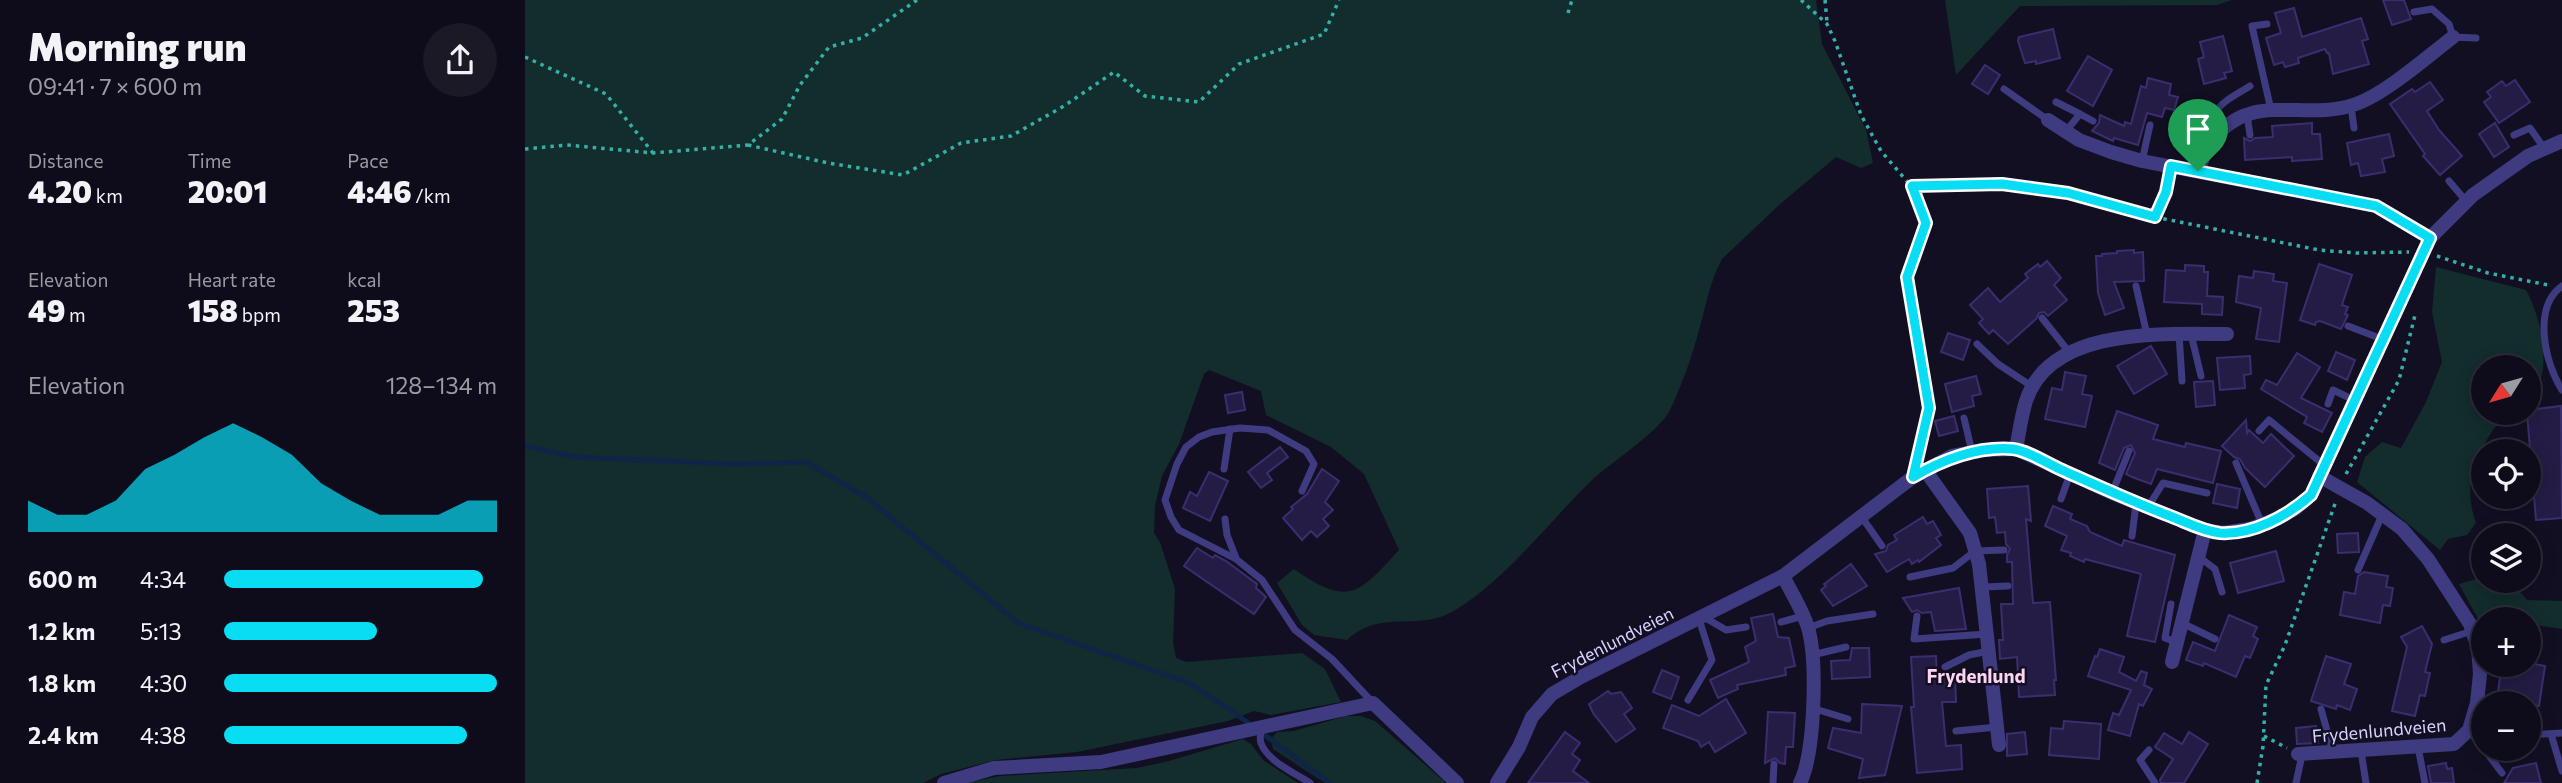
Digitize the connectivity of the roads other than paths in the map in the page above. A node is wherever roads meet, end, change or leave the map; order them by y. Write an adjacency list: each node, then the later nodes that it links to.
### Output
1 (2414, 12): 3 (lane)
2 (2267, 24): 9 (lane)
3 (2453, 37): 4 (lane); 8 (street)
4 (2476, 38)
5 (2250, 86): 20 (lane)
6 (2004, 89): 12 (lane)
7 (2056, 102): 10 (lane)
8 (2351, 106): 9 (street); 15 (lane)
9 (2271, 110): 11 (street)
10 (2080, 114): 13 (lane); 16 (lane)
11 (2247, 114): 17 (lane); 20 (street)
12 (2048, 120): 16 (street)
13 (2093, 121)
14 (2150, 125): 22 (lane)
15 (2354, 128)
16 (2066, 131): 22 (street)
17 (2250, 135)
18 (2514, 135): 21 (lane)
19 (2562, 141): 21 (street)
20 (2210, 143): 23 (street)
21 (2545, 149): 25 (street)
22 (2142, 161): 23 (street)
23 (2198, 171): 26 (street)
24 (2448, 181): 25 (lane)
25 (2466, 201): 26 (street)
26 (2426, 245): 34 (street)
27 (2136, 286): 33 (lane)
28 (2561, 287): 40 (lane)
29 (2042, 318): 36 (lane)
30 (2348, 326): 34 (lane)
31 (2185, 334): 32 (street); 33 (street); 37 (lane); 38 (lane)
32 (2227, 334)
33 (2147, 335): 36 (street)
34 (2382, 339): 41 (street)
35 (1977, 344): 39 (lane)
36 (2069, 352): 39 (street)
37 (2201, 376)
38 (2182, 381)
39 (2033, 388): 46 (street)
40 (2562, 390)
41 (2354, 400): 42 (lane); 51 (street)
42 (2327, 404)
43 (1964, 418): 48 (lane)
44 (1230, 429): 50 (lane); 54 (lane); 69 (lane)
45 (2259, 431): 51 (lane)
46 (2016, 449): 48 (street, Frydenlundveien); 53 (street)
47 (2129, 451): 55 (lane)
48 (1972, 453): 52 (street, Frydenlundveien)
49 (2236, 463): 62 (lane)
50 (1224, 469)
51 (2322, 470): 59 (street, Frydenlundveien); 62 (street)
52 (1919, 474): 60 (street, Frydenlundveien); 67 (street)
53 (2070, 474): 55 (street); 57 (lane)
54 (1302, 491)
55 (2112, 493): 58 (street)
56 (2207, 493): 58 (lane)
57 (2061, 499)
58 (2142, 505): 63 (street); 64 (lane)
59 (2383, 514): 70 (lane); 84 (street, Frydenlundveien)
60 (1861, 516): 65 (lane); 71 (street, Frydenlundveien)
61 (1225, 519): 69 (lane)
62 (2262, 524): 63 (street)
63 (2205, 530): 68 (street)
64 (2132, 536)
65 (1881, 546)
66 (2004, 550): 67 (lane)
67 (1975, 551): 72 (lane); 73 (street)
68 (2199, 557): 75 (lane); 82 (street)
69 (1236, 559): 96 (lane)
70 (2358, 570)
71 (1783, 576): 79 (street, Frydenlundveien); 81 (street)
72 (1910, 577)
73 (1983, 586): 74 (lane); 86 (street)
74 (2008, 586)
75 (2222, 592)
76 (2171, 604): 89 (lane)
77 (1873, 614): 81 (lane)
78 (1917, 616): 86 (lane)
79 (1701, 618): 83 (lane); 95 (lane); 120 (street, Frydenlundveien)
80 (1781, 622): 81 (lane)
81 (1806, 622): 92 (street)
82 (2182, 623): 87 (lane); 89 (street)
83 (1746, 627)
84 (2471, 628)
85 (2471, 631): 88 (lane)
86 (1988, 634): 91 (street)
87 (2215, 639)
88 (2444, 640)
89 (2177, 643): 93 (street)
90 (1846, 647): 92 (lane)
91 (1990, 651): 94 (lane); 101 (street)
92 (1812, 655): 97 (street)
93 (2172, 662)
94 (1945, 667)
95 (1688, 700)
96 (1373, 703): 100 (street); 119 (street)
97 (1812, 708): 99 (lane); 122 (street)
98 (2321, 709): 111 (lane)
99 (1848, 719)
100 (1262, 725): 117 (street); 118 (lane)
101 (1997, 727): 102 (lane); 107 (street)
102 (1956, 730)
103 (2562, 733): 106 (lane)
104 (2471, 734): 108 (street, Frydenlundveien)
105 (2541, 734): 106 (lane)
106 (2551, 734): 115 (lane)
107 (1999, 745)
108 (2418, 747): 110 (street, Frydenlundveien); 126 (lane)
109 (2148, 750): 123 (lane)
110 (2361, 751): 111 (street, Frydenlundveien); 125 (lane)
111 (2333, 752): 112 (street, Frydenlundveien)
112 (2300, 754): 124 (lane)
113 (2492, 761): 116 (lane)
114 (1774, 764): 121 (lane)
115 (2562, 771)
116 (2502, 773)
117 (944, 783)
118 (1310, 783)
119 (1457, 783)
120 (1497, 783)
121 (1773, 783)
122 (1800, 783)
123 (2155, 783)
124 (2296, 783)
125 (2367, 783)
126 (2425, 783)

